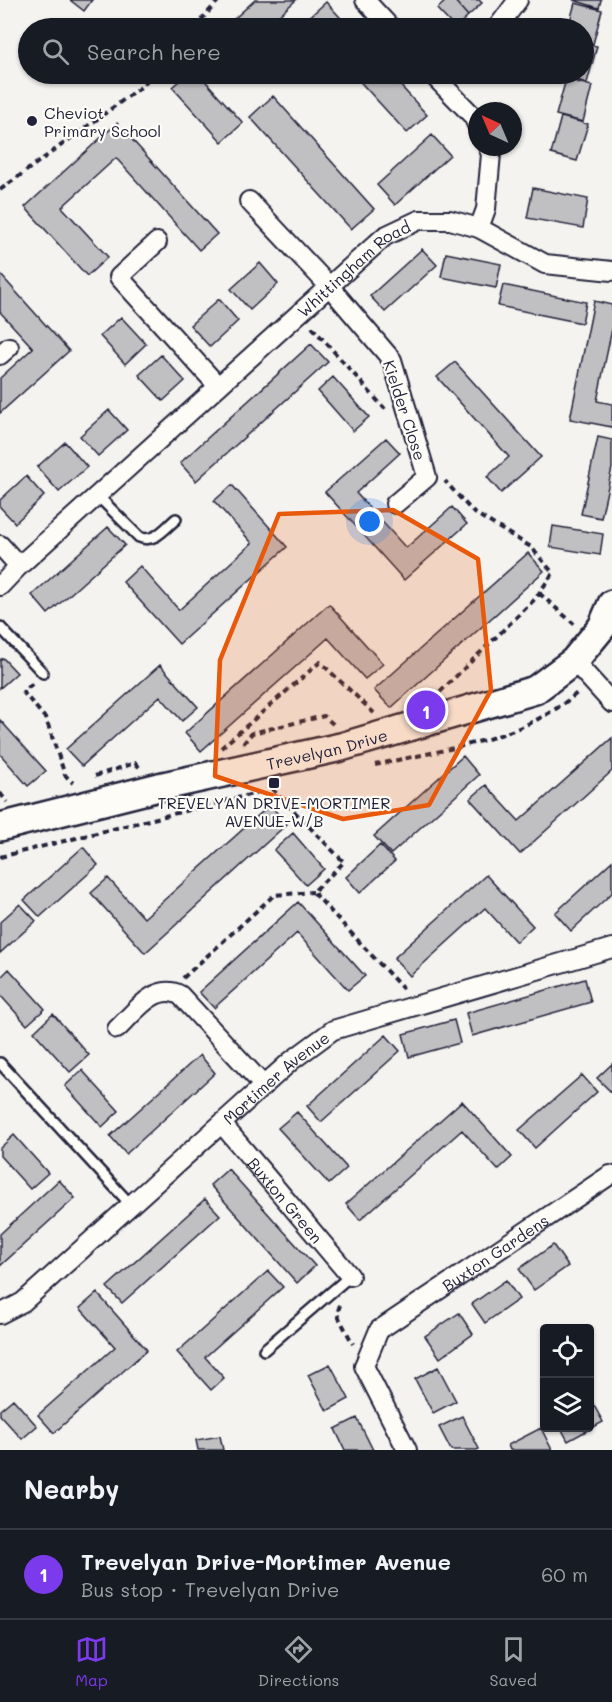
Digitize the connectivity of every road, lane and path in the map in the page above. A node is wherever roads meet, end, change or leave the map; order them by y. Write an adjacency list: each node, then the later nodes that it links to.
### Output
1 (219, 0): 4 (path)
2 (365, 0): 5 (street)
3 (518, 0): 6 (street)
4 (203, 18)
5 (382, 18)
6 (504, 18)
7 (144, 84): 11 (path)
8 (446, 84): 9 (street)
9 (468, 110)
10 (491, 156): 13 (street)
11 (0, 190)
12 (249, 201): 16 (street, Kielder Close)
13 (479, 228): 15 (street, Whittingham Road); 16 (street, Whittingham Road)
14 (157, 243): 18 (street)
15 (612, 271)
16 (329, 286): 17 (street, Whittingham Road); 19 (street, Kielder Close)
17 (300, 313): 18 (street, Whittingham Road); 19 (path)
18 (218, 386): 20 (street, Whittingham Road)
19 (418, 449): 21 (street, Kielder Close); 26 (path)
20 (97, 495): 22 (lane); 24 (street, Whittingham Road)
21 (395, 504)
22 (176, 519)
23 (0, 545): 24 (street)
24 (19, 566): 25 (street, Whittingham Road)
25 (0, 586)
26 (539, 593): 29 (path); 32 (path)
27 (612, 604): 29 (street, Trevelyan Drive)
28 (0, 627): 31 (lane)
29 (592, 639): 30 (street, Trevelyan Drive)
30 (574, 661): 33 (street); 38 (street, Trevelyan Drive)
31 (44, 673): 36 (path)
32 (432, 700)
33 (612, 703)
34 (379, 717): 35 (path)
35 (216, 753)
36 (73, 783)
37 (272, 789): 39 (path)
38 (0, 827)
39 (313, 892): 41 (path); 42 (path)
40 (612, 948): 42 (street, Mortimer Avenue)
41 (170, 990): 43 (street); 45 (street)
42 (416, 1004): 45 (street, Mortimer Avenue)
43 (117, 1029)
44 (0, 1063): 48 (lane)
45 (264, 1086): 46 (street, Mortimer Avenue)
46 (222, 1124): 48 (street, Mortimer Avenue); 49 (street, Buxton Green)
47 (610, 1175): 52 (street, Buxton Gardens)
48 (131, 1205): 50 (street, Mortimer Avenue)
49 (350, 1276): 51 (lane); 52 (path)
50 (0, 1314)
51 (264, 1350)
52 (364, 1366): 53 (street)
53 (407, 1450)

